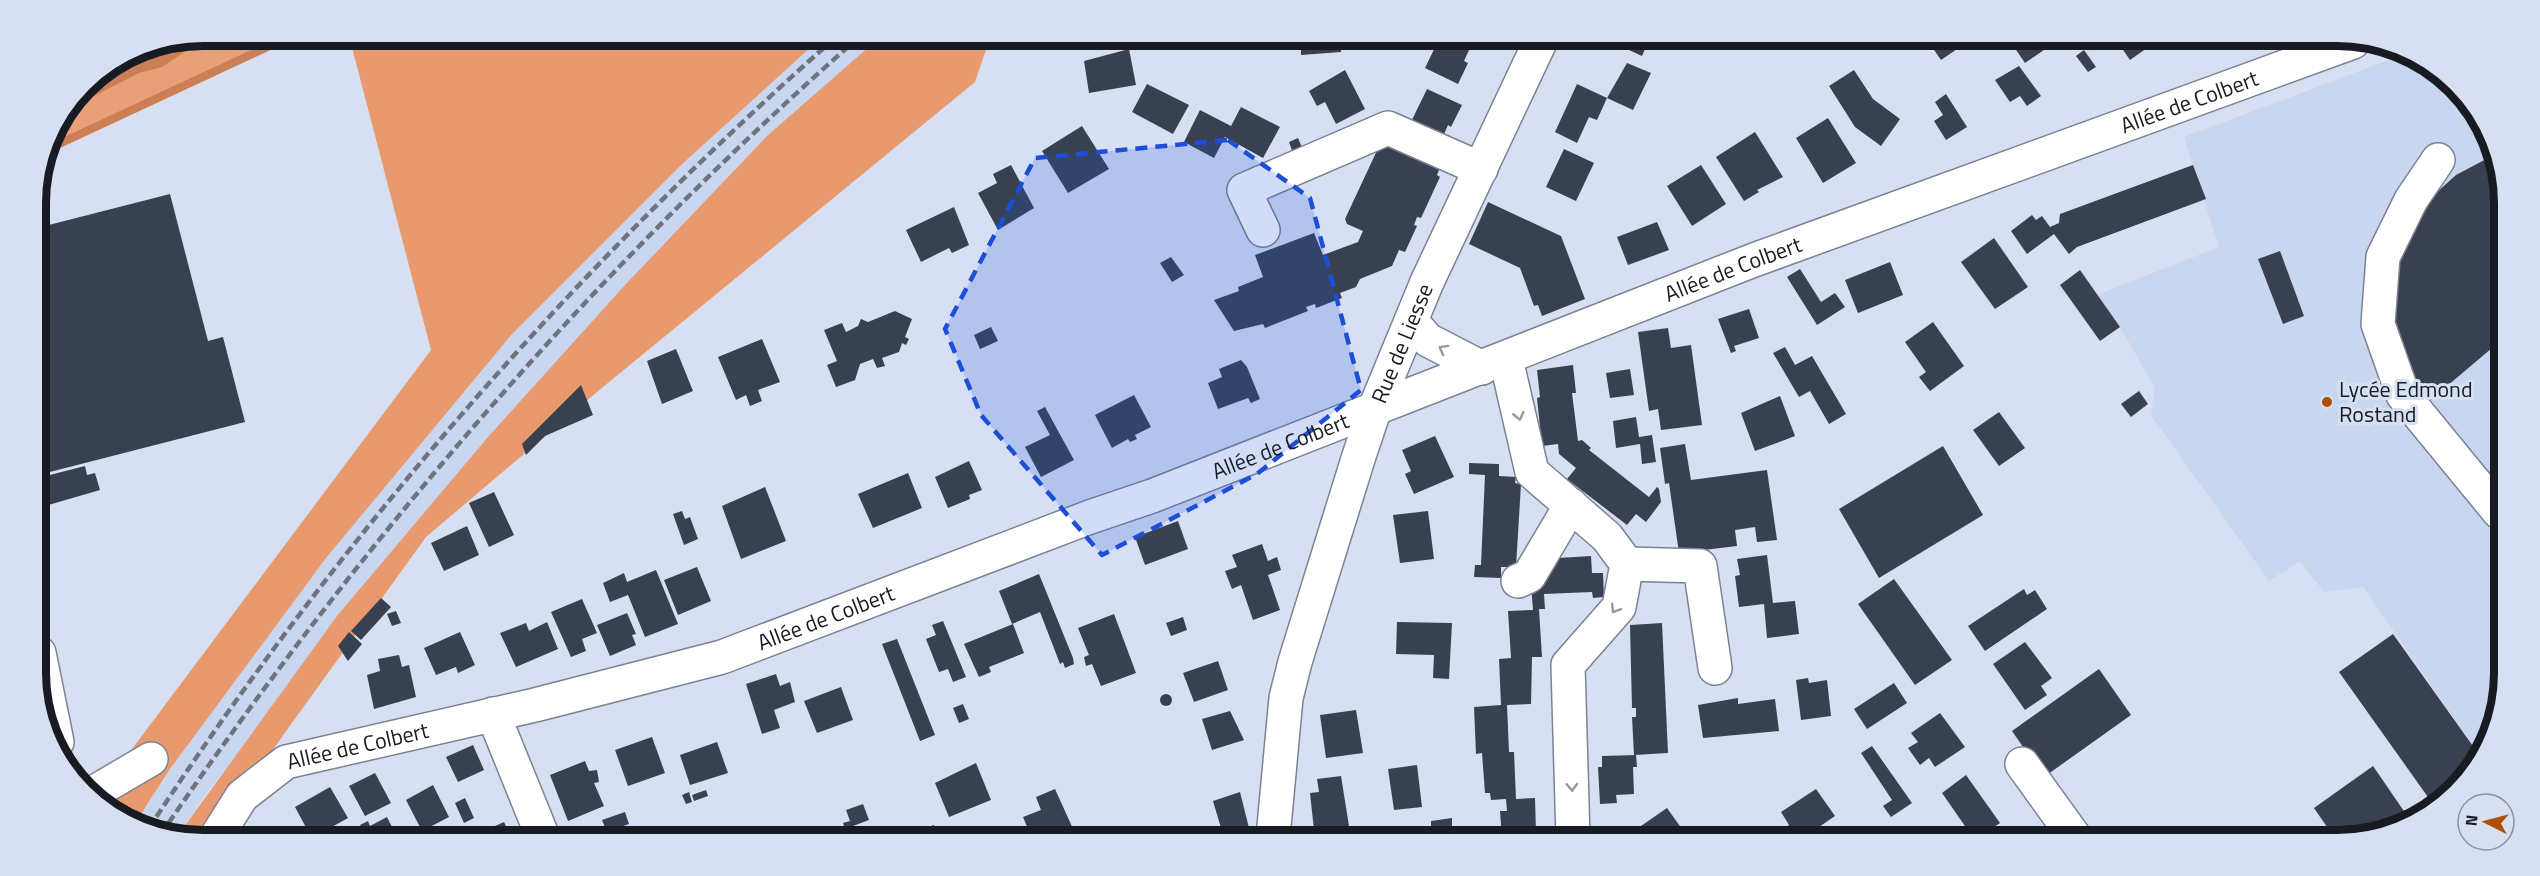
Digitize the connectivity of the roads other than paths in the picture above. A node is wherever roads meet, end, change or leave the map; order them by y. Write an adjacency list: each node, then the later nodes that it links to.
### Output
1 (1537, 46): 4 (street, Rue de Liesse)
2 (2342, 46): 7 (street, Allée de Colbert)
3 (2438, 160): 10 (street)
4 (1482, 169): 5 (street); 6 (street, Rue de Liesse)
5 (1263, 230)
6 (1411, 321): 7 (street, one-way to 6); 8 (street, Rue de Liesse)
7 (1494, 364): 8 (street, Allée de Colbert); 9 (street, one-way to 9)
8 (1375, 408): 14 (street, Allée de Colbert); 22 (street, Rue de Liesse)
9 (1571, 506): 11 (street); 12 (street)
10 (2494, 506)
11 (1627, 564): 13 (street); 18 (street, one-way to 18)
12 (1518, 581)
13 (1716, 668)
14 (493, 714): 20 (street, Allée de Colbert); 21 (street)
15 (151, 759): 17 (street)
16 (2022, 764): 19 (street)
17 (99, 790)
18 (1573, 829)
19 (2069, 829)
20 (221, 830)
21 (540, 830)
22 (1273, 830)

